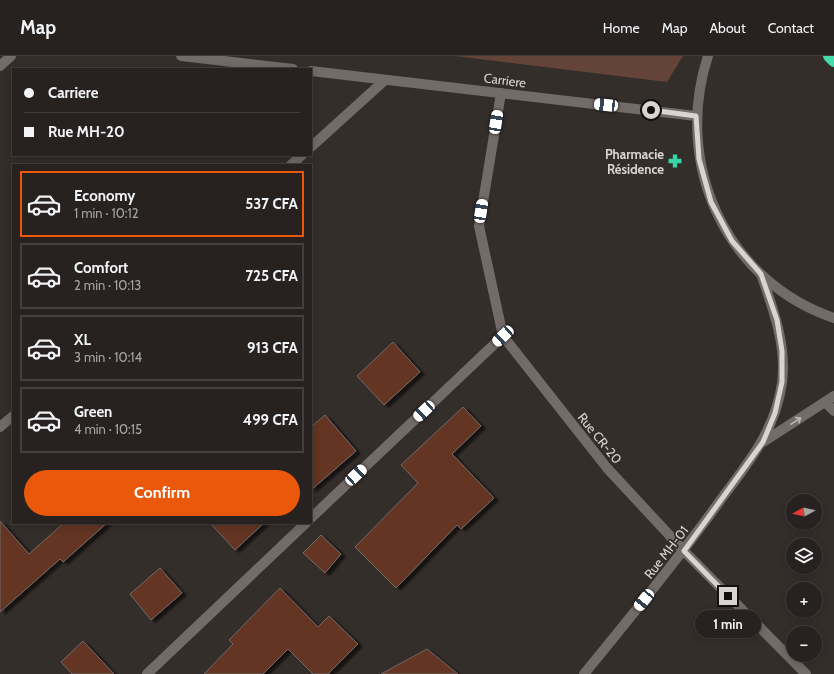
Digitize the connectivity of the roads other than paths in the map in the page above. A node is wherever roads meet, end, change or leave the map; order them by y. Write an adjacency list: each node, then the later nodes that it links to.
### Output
1 (11, 56): 6 (street)
2 (181, 56): 7 (street)
3 (708, 56): 11 (street)
4 (829, 56): 5 (highway)
5 (834, 61)
6 (0, 66)
7 (284, 68)
8 (312, 71): 9 (street, Carriere)
9 (385, 80): 10 (street, Carriere); 12 (street)
10 (501, 93): 11 (street, Carriere); 17 (street)
11 (696, 116): 15 (street)
12 (312, 146)
13 (301, 156): 14 (street)
14 (292, 164)
15 (761, 274): 16 (street); 23 (street, Rue MH-01)
16 (834, 318)
17 (503, 336): 24 (street); 26 (street, Rue CR-20)
18 (834, 396): 19 (street, Rue MH-01)
19 (826, 402): 20 (street); 23 (street, Rue MH-01, one-way to 19)
20 (834, 411)
21 (12, 417): 22 (street)
22 (0, 427)
23 (763, 442): 26 (street, Rue MH-01)
24 (312, 517)
25 (305, 524): 27 (street)
26 (684, 551): 28 (street, Rue MH-01); 29 (street, Rue CR-20)
27 (147, 674)
28 (584, 674)
29 (806, 674)

